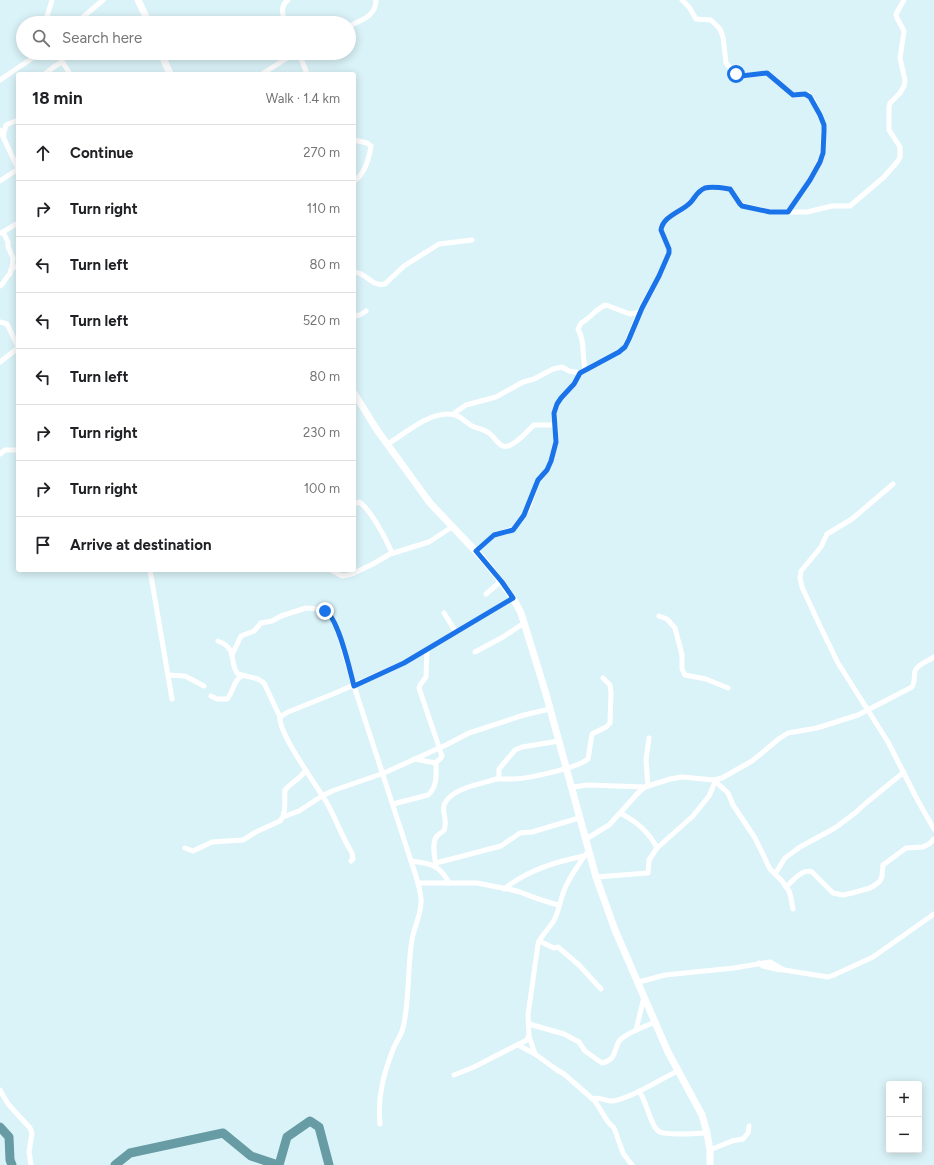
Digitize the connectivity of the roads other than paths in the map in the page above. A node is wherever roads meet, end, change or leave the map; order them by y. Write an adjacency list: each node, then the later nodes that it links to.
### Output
1 (52, 0): 8 (street)
2 (104, 0): 9 (street)
3 (138, 0): 10 (street)
4 (288, 0): 11 (street)
5 (376, 0): 12 (street)
6 (682, 0): 32 (street)
7 (904, 0): 32 (street)
8 (46, 16)
9 (85, 16)
10 (146, 16)
11 (283, 16)
12 (356, 22)
13 (29, 60): 23 (street)
14 (164, 60): 20 (street)
15 (284, 60): 21 (street)
16 (302, 60): 22 (street)
17 (62, 62): 18 (street); 19 (street)
18 (48, 72)
19 (69, 72)
20 (169, 72)
21 (265, 72)
22 (306, 72)
23 (0, 80)
24 (16, 121): 26 (street)
25 (0, 130): 26 (street)
26 (3, 136): 28 (street)
27 (356, 140): 30 (street)
28 (16, 165)
29 (16, 170): 31 (street)
30 (356, 180)
31 (0, 181)
32 (788, 212): 41 (street)
33 (16, 224): 34 (street)
34 (1, 232): 37 (street)
35 (472, 240): 38 (street)
36 (16, 267): 37 (street)
37 (12, 269): 39 (street)
38 (356, 272)
39 (0, 286)
40 (366, 311): 42 (street)
41 (640, 312): 47 (street); 47 (street)
42 (356, 316)
43 (0, 322): 44 (street)
44 (16, 344)
45 (16, 350): 46 (street)
46 (0, 362)
47 (585, 369): 48 (street)
48 (580, 373): 50 (street); 51 (street)
49 (356, 396): 52 (street)
50 (452, 414): 51 (street); 52 (street)
51 (554, 424): 58 (street)
52 (388, 444): 57 (street)
53 (16, 450): 54 (street)
54 (0, 454)
55 (893, 484): 85 (street)
56 (356, 503): 59 (street)
57 (452, 527): 58 (street); 59 (street)
58 (476, 551): 64 (street)
59 (392, 553): 63 (street)
60 (150, 572): 76 (street)
61 (335, 572): 62 (street)
62 (355, 572)
63 (356, 572)
64 (501, 581): 65 (street); 66 (street)
65 (486, 594)
66 (513, 598): 69 (street); 70 (street)
67 (444, 613): 70 (street)
68 (659, 616): 81 (street)
69 (524, 623): 73 (street); 84 (street)
70 (456, 632): 72 (street)
71 (218, 641): 74 (street)
72 (426, 650): 80 (street); 89 (street)
73 (475, 652)
74 (232, 655): 77 (street); 80 (street)
75 (934, 657): 85 (street)
76 (168, 675): 79 (street); 83 (street)
77 (242, 676): 82 (street); 86 (street)
78 (603, 678): 92 (street)
79 (204, 686)
80 (354, 686): 86 (street); 95 (street)
81 (728, 688)
82 (212, 696)
83 (172, 699)
84 (550, 709): 88 (street); 89 (street)
85 (866, 710): 94 (street); 97 (street)
86 (280, 717): 93 (street)
87 (649, 738): 99 (street)
88 (559, 741): 92 (street); 96 (street)
89 (440, 748): 90 (street); 91 (street)
90 (415, 759): 91 (street); 95 (street)
91 (436, 762): 101 (street)
92 (568, 769): 96 (street); 98 (street)
93 (306, 770): 100 (street); 103 (street)
94 (904, 772): 105 (street); 115 (street)
95 (384, 773): 100 (street); 101 (street)
96 (496, 779): 114 (street)
97 (715, 781): 99 (street); 109 (street); 115 (street)
98 (573, 787): 99 (street); 104 (street)
99 (646, 787): 102 (street)
100 (322, 796): 103 (street); 112 (street)
101 (393, 804): 113 (street)
102 (620, 813): 107 (street); 109 (street)
103 (283, 818): 108 (street)
104 (579, 818): 107 (street); 114 (street)
105 (934, 829)
106 (934, 839): 119 (street)
107 (586, 840): 110 (street)
108 (185, 848)
109 (657, 848): 116 (street)
110 (589, 850): 111 (street); 116 (street)
111 (584, 856): 120 (street); 121 (street)
112 (351, 861)
113 (411, 861): 114 (street); 117 (street)
114 (436, 865): 118 (street)
115 (775, 874): 119 (street)
116 (596, 877): 125 (street)
117 (418, 883): 118 (street); 139 (street)
118 (449, 883): 120 (street)
119 (786, 887): 122 (street)
120 (504, 889): 121 (street)
121 (559, 905): 124 (street)
122 (793, 909)
123 (934, 914): 125 (street)
124 (539, 941): 126 (street); 129 (street)
125 (639, 982): 127 (street)
126 (601, 988)
127 (644, 996): 128 (street); 130 (street)
128 (655, 1022): 130 (street); 134 (street)
129 (529, 1024): 130 (street); 131 (street)
130 (636, 1030)
131 (529, 1035): 132 (street); 133 (street)
132 (518, 1045): 133 (street); 135 (street)
133 (535, 1054): 138 (street)
134 (678, 1070): 137 (street); 141 (street)
135 (454, 1075)
136 (0, 1090): 143 (street)
137 (639, 1091): 138 (street); 141 (street)
138 (592, 1099): 144 (street)
139 (380, 1124)
140 (750, 1126): 142 (street)
141 (707, 1133): 142 (street)
142 (710, 1150): 145 (street)
143 (31, 1165)
144 (632, 1165)
145 (710, 1165)

